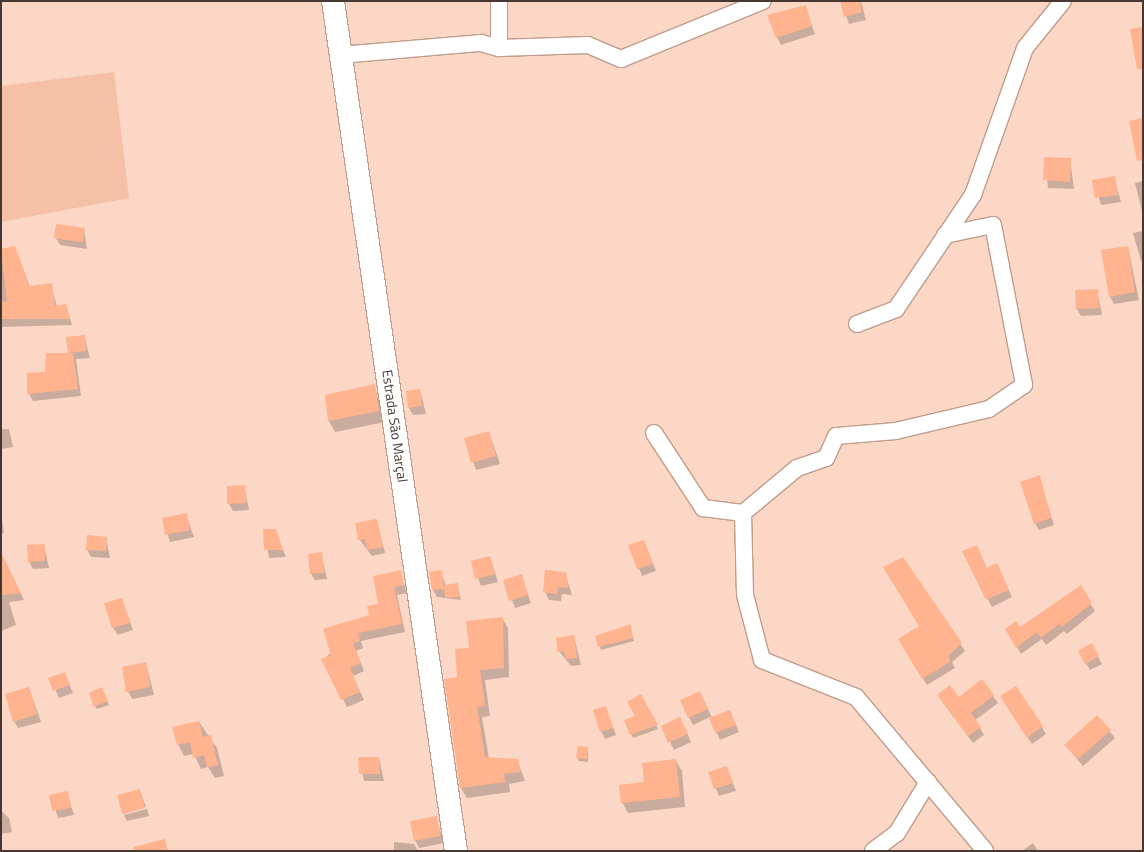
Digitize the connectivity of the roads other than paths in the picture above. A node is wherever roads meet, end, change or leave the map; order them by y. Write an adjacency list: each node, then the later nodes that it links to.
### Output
1 (333, 1): 6 (street, Estrada São Marçal)
2 (499, 1): 5 (street)
3 (763, 1): 5 (street)
4 (1063, 1): 7 (street)
5 (499, 48): 6 (street)
6 (340, 55): 12 (street, Estrada São Marçal)
7 (945, 234): 8 (street); 10 (street)
8 (857, 324)
9 (654, 432): 10 (street)
10 (743, 513): 11 (street)
11 (928, 782): 13 (street); 14 (street)
12 (456, 851)
13 (873, 851)
14 (985, 851)

